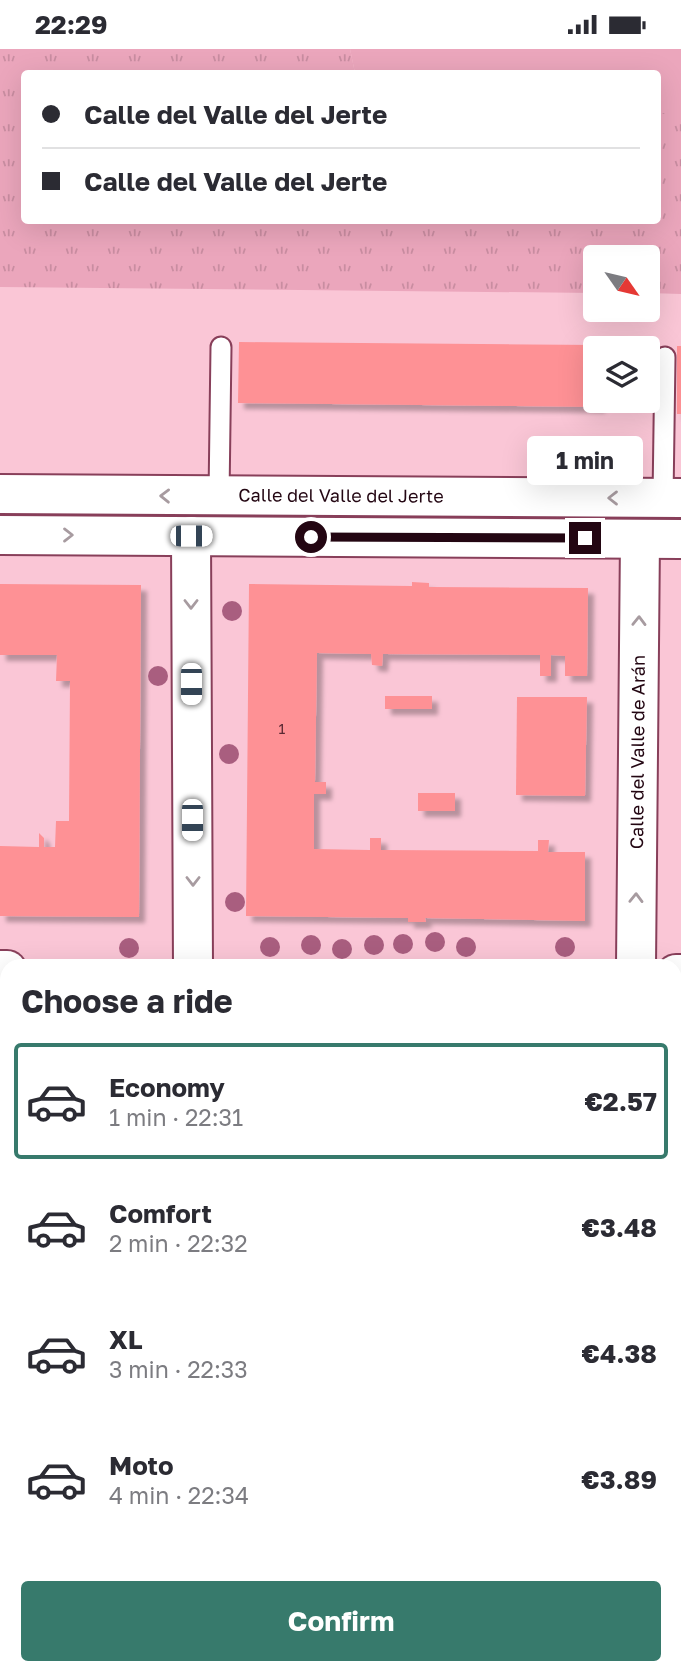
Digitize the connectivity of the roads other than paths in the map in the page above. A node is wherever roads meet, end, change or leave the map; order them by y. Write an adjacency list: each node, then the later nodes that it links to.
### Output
1 (221, 347): 4 (lane)
2 (665, 357): 5 (lane)
3 (0, 495): 4 (street, Calle del Valle del Jerte, one-way to 3)
4 (219, 496): 5 (street, Calle del Valle del Jerte, one-way to 4)
5 (672, 498)
6 (0, 535): 7 (street, one-way to 7)
7 (191, 536): 8 (street); 10 (street, one-way to 10)
8 (640, 539): 9 (street); 11 (street, Calle del Valle de Arán, one-way to 8)
9 (681, 539)
10 (193, 959)
11 (636, 959)

